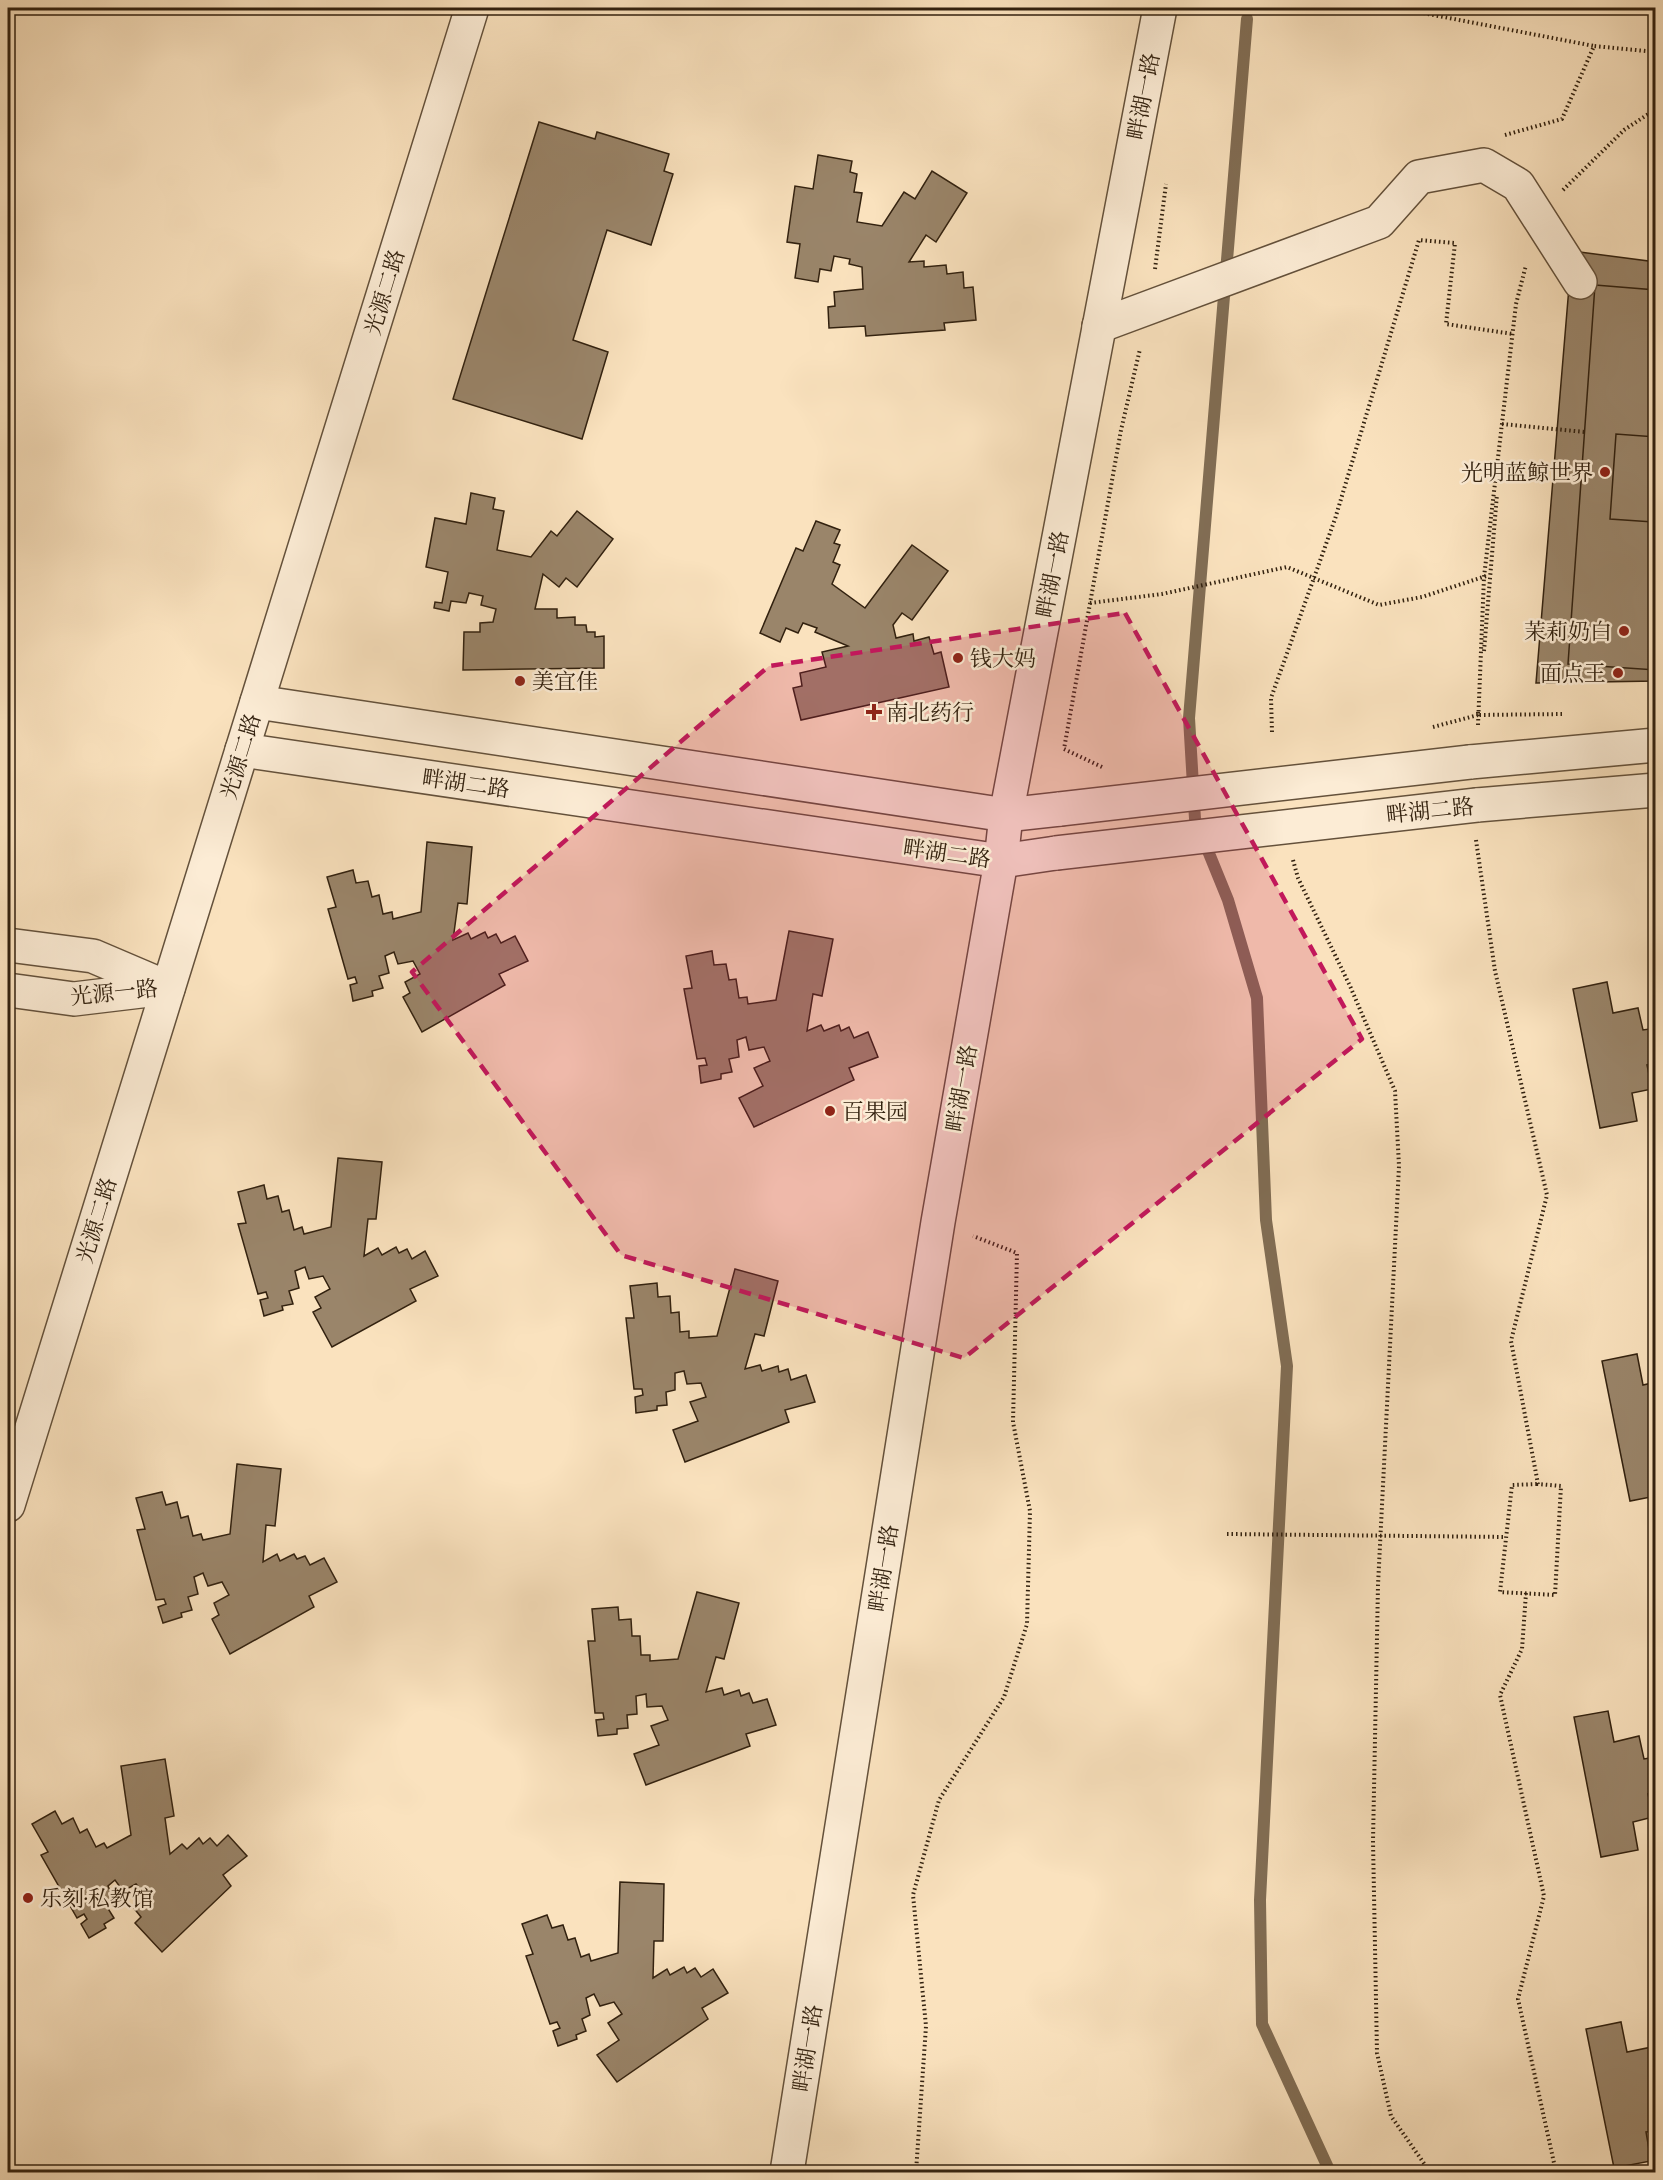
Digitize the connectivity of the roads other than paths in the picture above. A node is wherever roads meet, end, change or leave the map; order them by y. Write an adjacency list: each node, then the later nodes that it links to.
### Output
1 (472, 8): 5 (street, 光源二路)
2 (1160, 8): 4 (street, 畔湖一路)
3 (1580, 282): 4 (street)
4 (1099, 326): 9 (street, 畔湖一路)
5 (257, 702): 7 (street, 光源二路); 9 (street, 畔湖二路)
6 (1656, 746): 9 (street, 畔湖二路, bridge)
7 (242, 750): 10 (street, 畔湖二路); 12 (street, 光源二路)
8 (1656, 790): 10 (street, 畔湖二路, bridge)
9 (1006, 815): 10 (street, 畔湖一路)
10 (1000, 861): 15 (street, 畔湖一路)
11 (8, 945): 12 (street, 光源一路)
12 (168, 988): 13 (street, 光源一路); 14 (street, 光源二路)
13 (8, 990)
14 (8, 1505)
15 (788, 2172)

